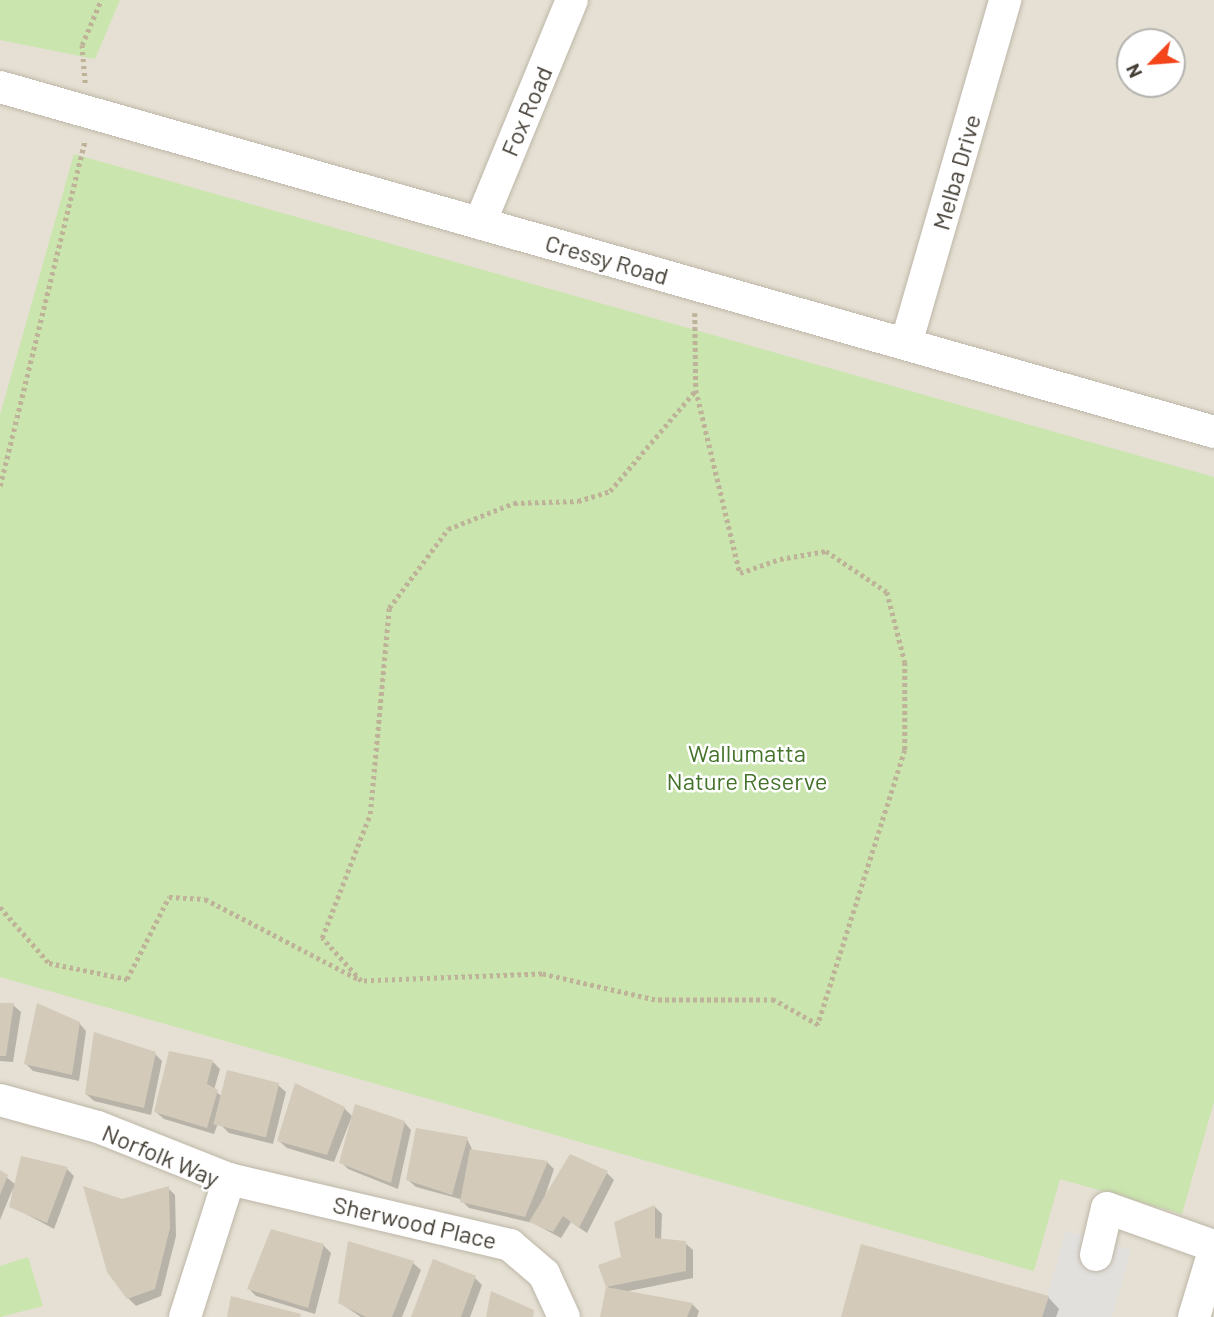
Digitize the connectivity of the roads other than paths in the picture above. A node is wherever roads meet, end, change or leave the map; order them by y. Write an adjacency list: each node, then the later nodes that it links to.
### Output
1 (572, 0): 4 (street, Fox Road)
2 (1005, 0): 5 (street, Melba Drive)
3 (0, 87): 4 (street, Cressy Road)
4 (480, 223): 5 (street, Cressy Road)
5 (906, 344): 6 (street, Cressy Road)
6 (1214, 432)
7 (0, 1100): 8 (street, Norfolk Way)
8 (229, 1179): 11 (street, Norfolk Way); 12 (street, Sherwood Place)
9 (1214, 1248): 10 (street); 13 (street)
10 (1096, 1255)
11 (185, 1317)
12 (564, 1317)
13 (1195, 1317)

